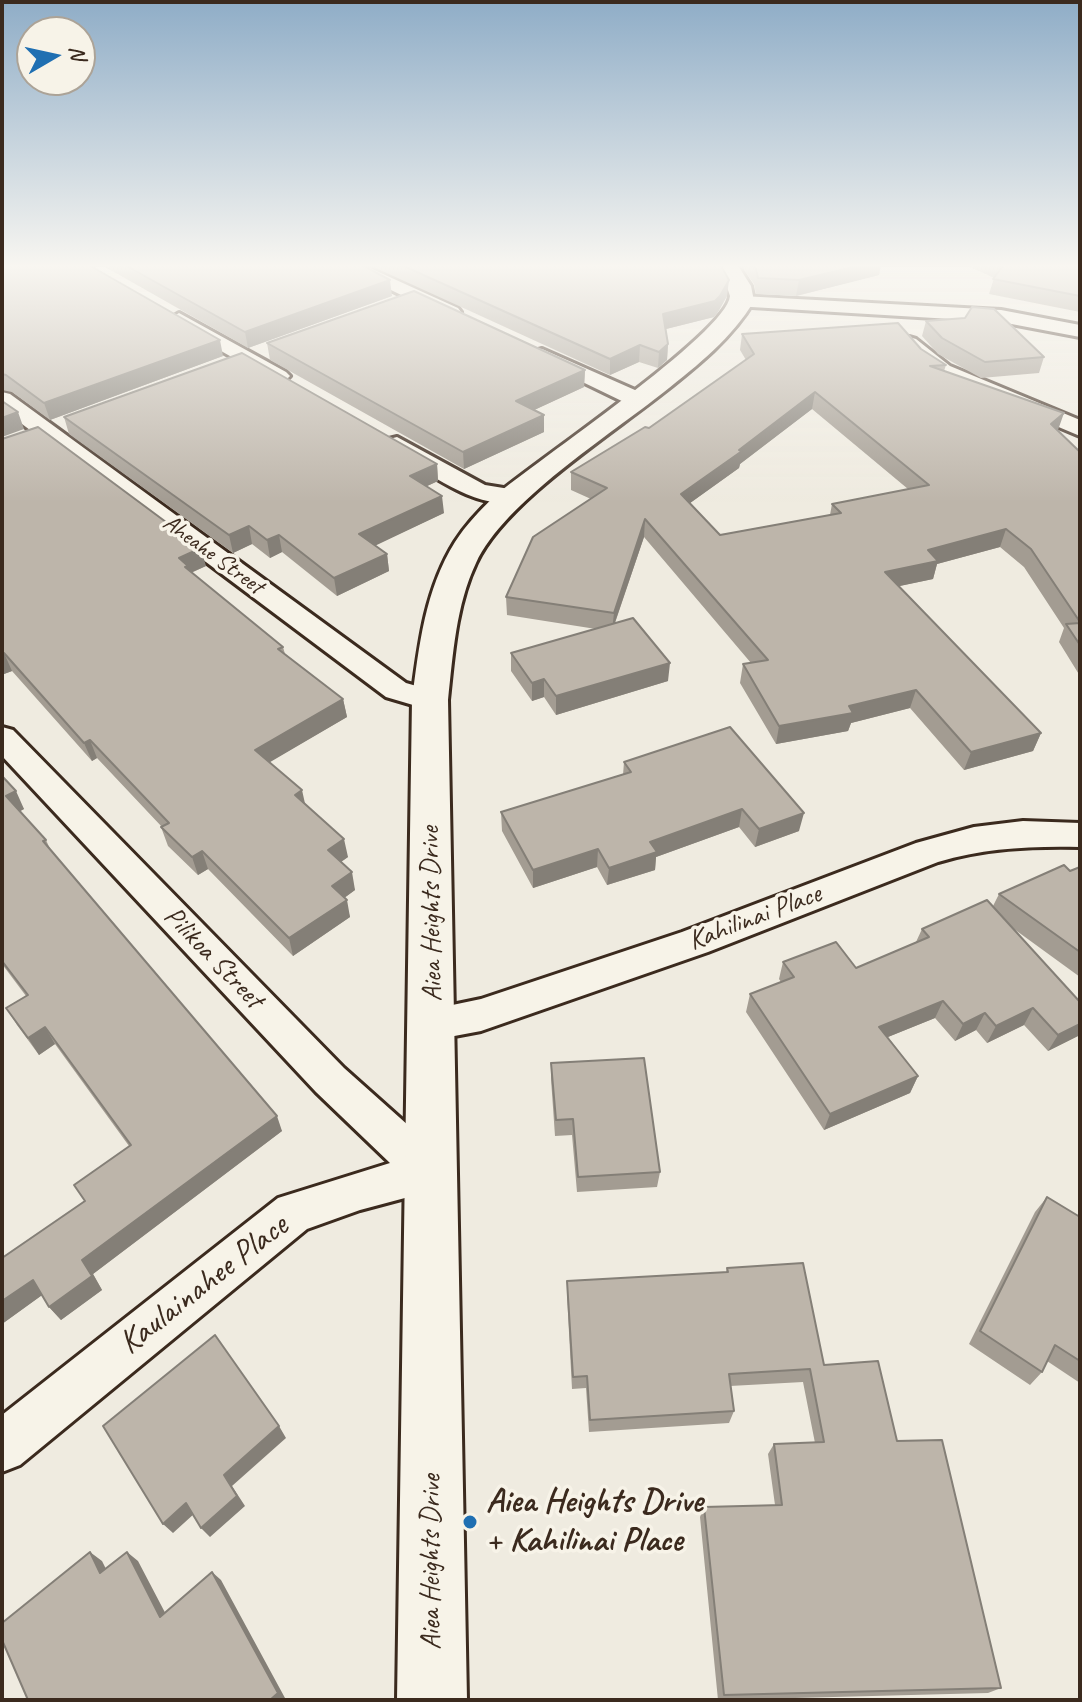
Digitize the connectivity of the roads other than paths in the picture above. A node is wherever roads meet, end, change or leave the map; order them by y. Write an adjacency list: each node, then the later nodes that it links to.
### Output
1 (222, 343): 6 (street)
2 (708, 343): 10 (street, Aiea Heights Drive)
3 (910, 343): 12 (street)
4 (276, 348): 6 (street)
5 (526, 348): 10 (street)
6 (248, 358): 7 (street); 8 (street)
7 (219, 369)
8 (302, 389)
9 (2, 399): 13 (street, Aheahe Street)
10 (636, 399): 16 (street, Aiea Heights Drive)
11 (75, 421): 13 (street)
12 (1080, 429)
13 (46, 432): 15 (street); 17 (street, Aheahe Street)
14 (384, 436): 16 (street)
15 (17, 442)
16 (513, 496): 17 (street, Aiea Heights Drive)
17 (430, 700): 20 (street, Aiea Heights Drive)
18 (2, 737): 21 (street, Pilikoa Street)
19 (1080, 835): 20 (street, Kahilinai Place)
20 (433, 1024): 21 (street, Aiea Heights Drive)
21 (431, 1173): 22 (street, Kaulainahee Place); 23 (street, Aiea Heights Drive)
22 (2, 1447)
23 (432, 1700)

